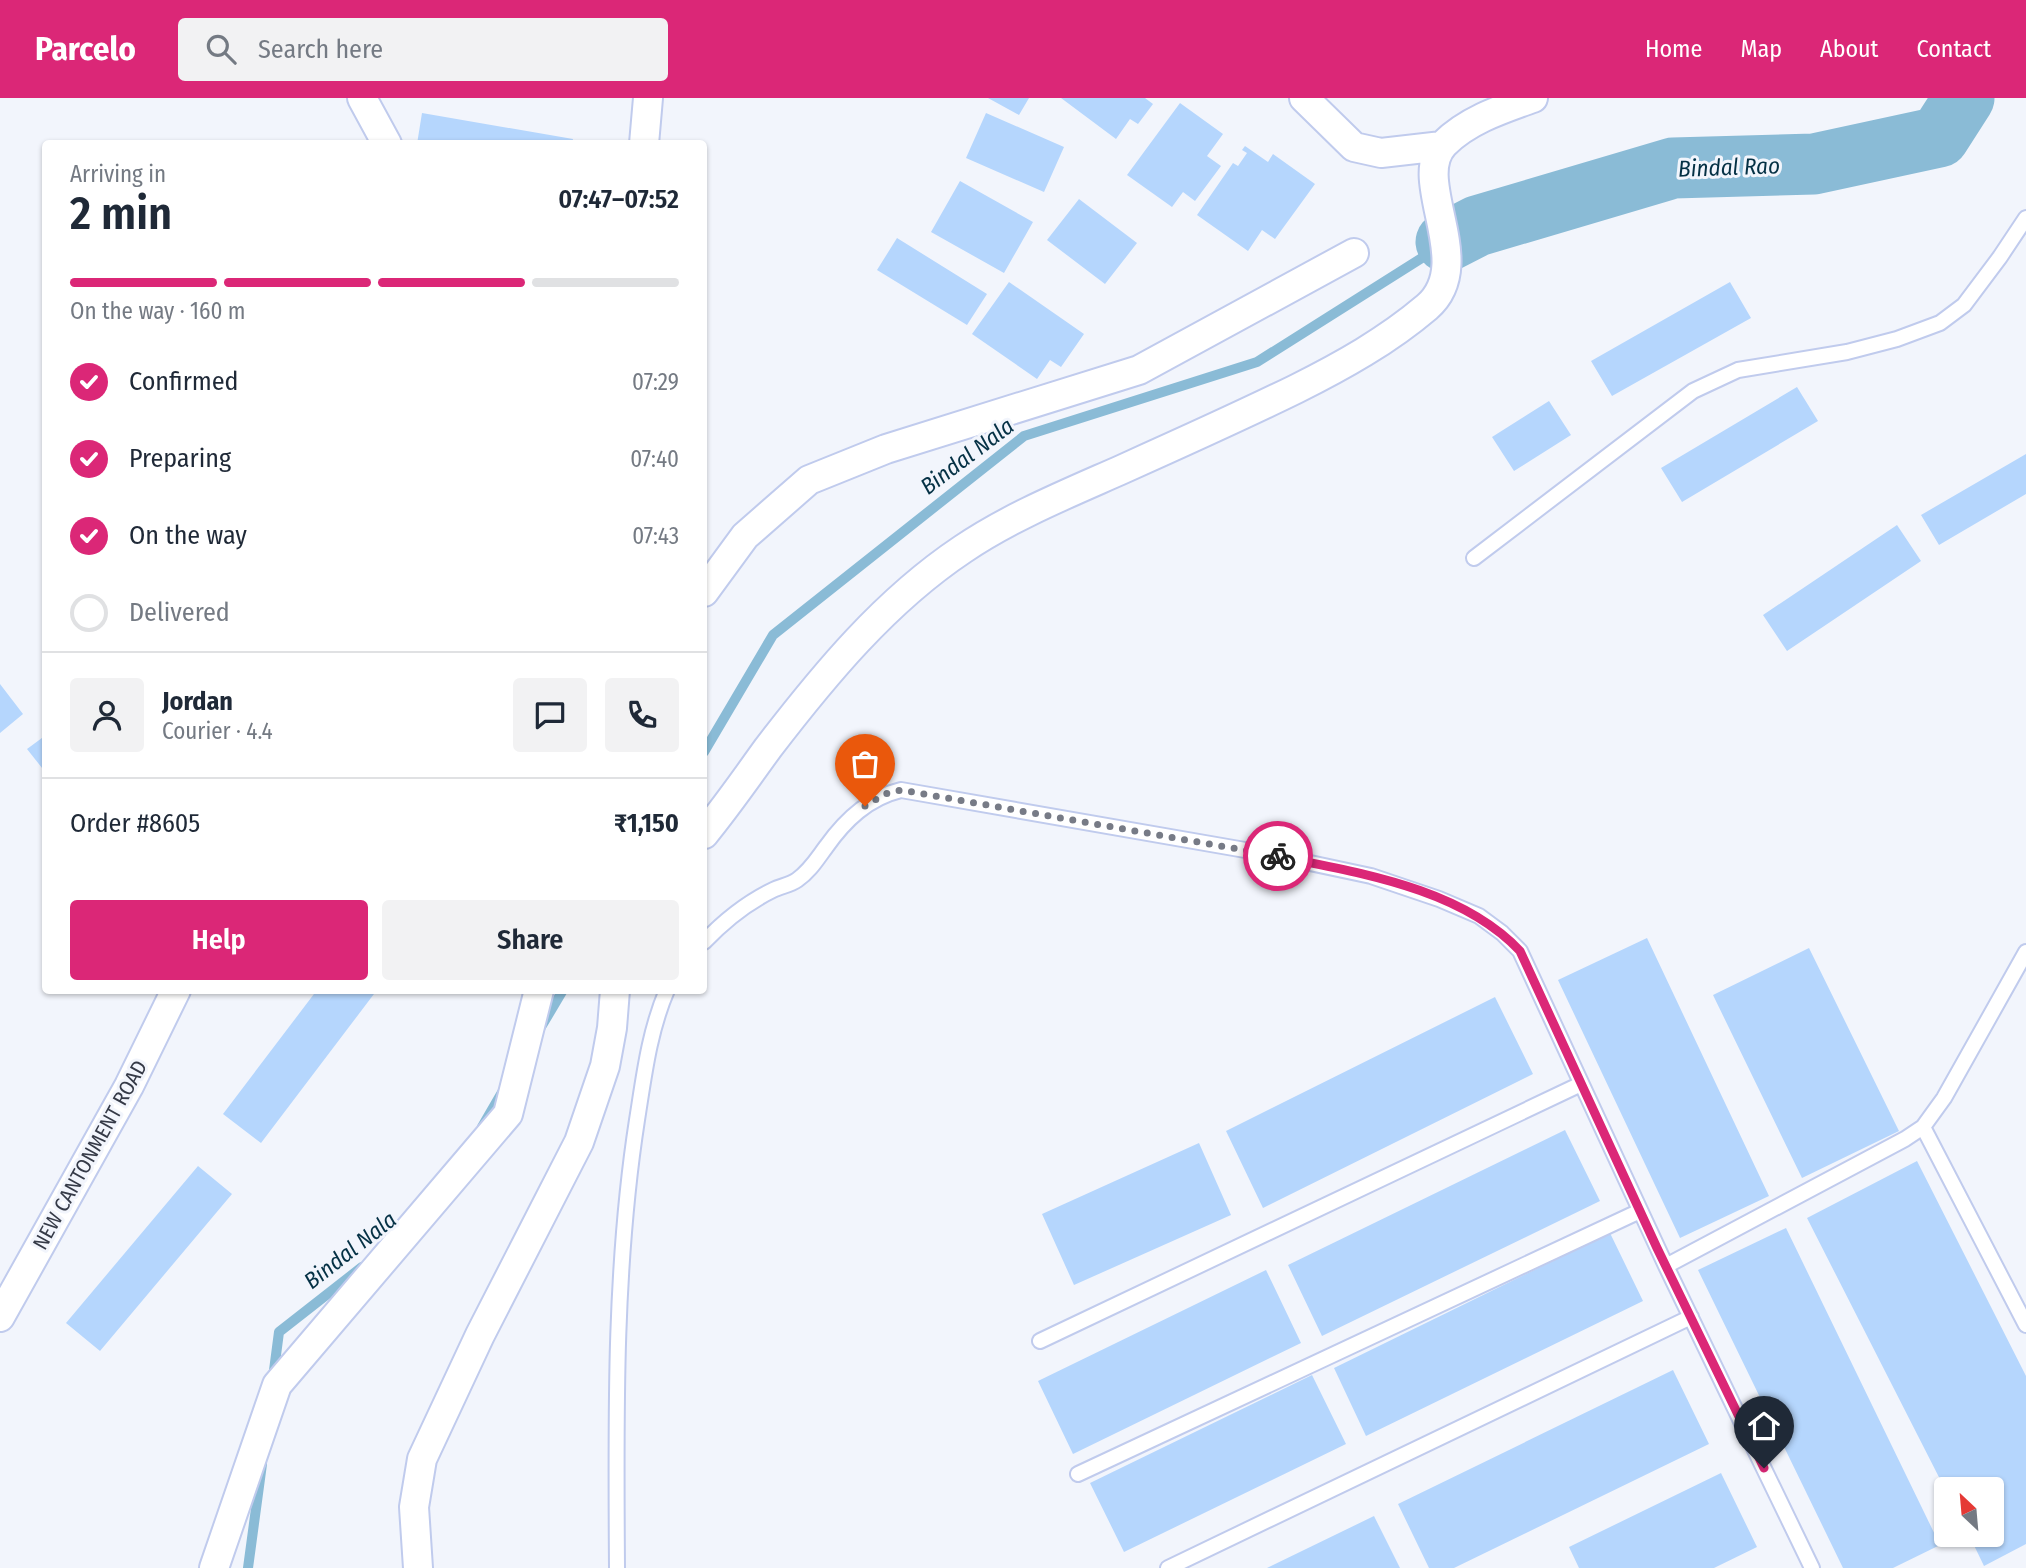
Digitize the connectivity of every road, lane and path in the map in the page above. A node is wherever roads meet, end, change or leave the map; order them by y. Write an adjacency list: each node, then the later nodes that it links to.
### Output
1 (362, 98): 5 (street)
2 (648, 98): 6 (street)
3 (1304, 98): 7 (street)
4 (1533, 98): 7 (street)
5 (385, 140)
6 (644, 140)
7 (1437, 157): 12 (street)
8 (2026, 218): 10 (lane)
9 (1354, 253): 11 (street)
10 (1474, 558)
11 (707, 588)
12 (707, 830)
13 (707, 939): 19 (lane)
14 (2026, 952): 20 (lane)
15 (174, 994): 23 (street, NEW CANTONMENT ROAD)
16 (539, 994): 28 (street)
17 (615, 994): 29 (street)
18 (665, 994): 30 (lane)
19 (1581, 1084): 21 (lane); 26 (lane)
20 (1923, 1127): 22 (lane); 25 (lane)
21 (1640, 1211): 22 (lane); 27 (lane)
22 (1666, 1266): 24 (lane)
23 (0, 1317)
24 (1691, 1317): 31 (lane); 32 (lane)
25 (2026, 1325)
26 (1040, 1341)
27 (1078, 1474)
28 (214, 1568)
29 (418, 1568)
30 (617, 1568)
31 (1168, 1568)
32 (1812, 1568)

